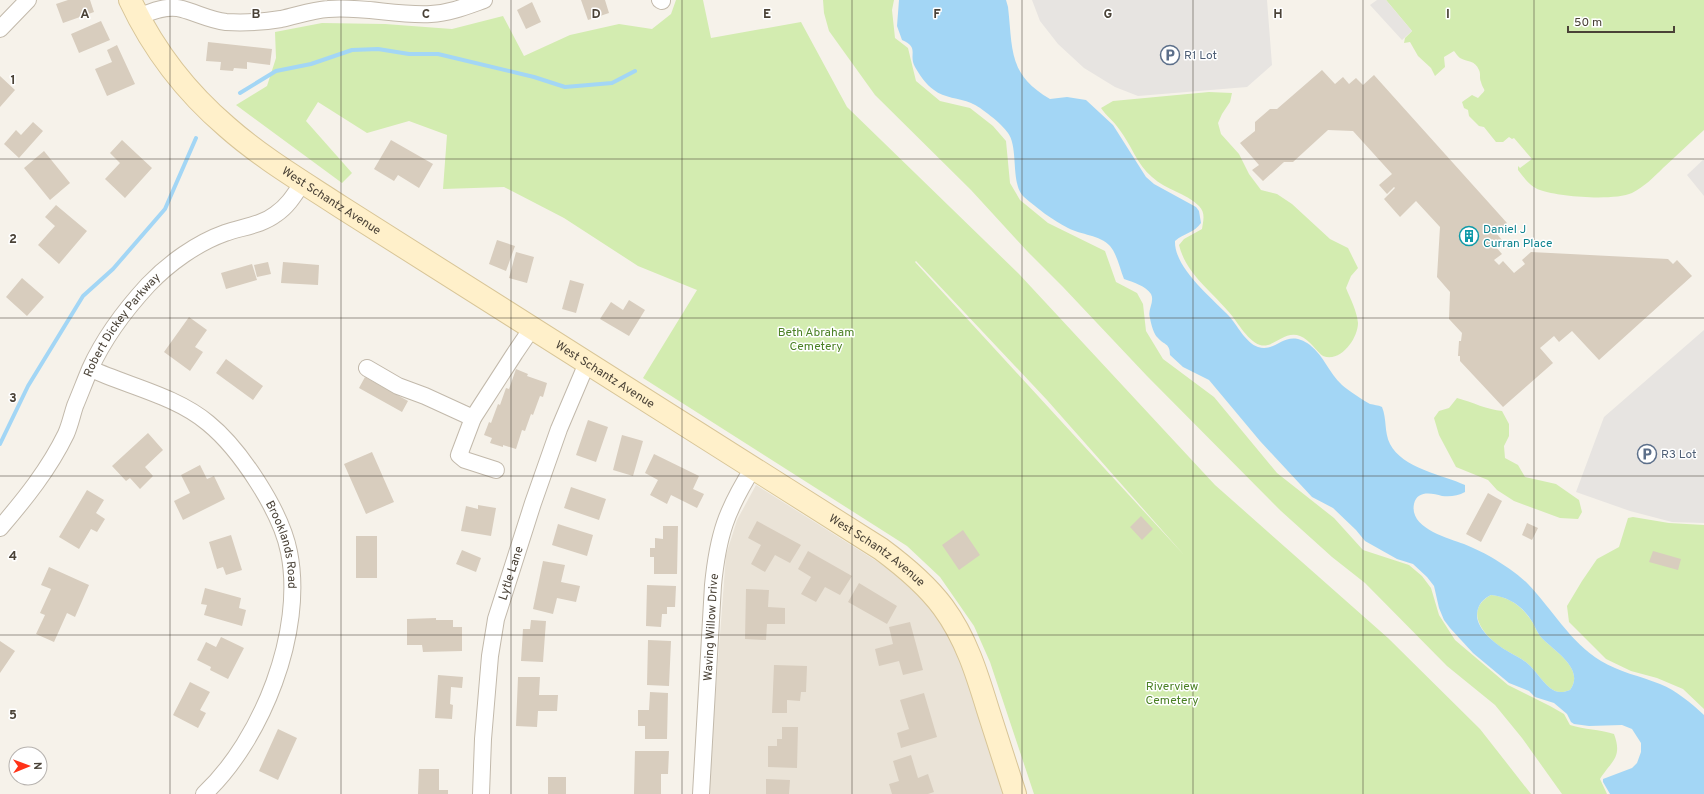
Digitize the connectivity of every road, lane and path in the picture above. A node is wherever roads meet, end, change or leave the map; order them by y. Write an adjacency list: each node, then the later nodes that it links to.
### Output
1 (28, 0): 4 (street)
2 (484, 0): 3 (street)
3 (134, 9): 5 (main road, West Schantz Avenue)
4 (0, 29)
5 (303, 182): 6 (main road, West Schantz Avenue); 9 (street, Robert Dickey Parkway)
6 (532, 328): 7 (main road, West Schantz Avenue); 10 (street)
7 (587, 363): 11 (main road, West Schantz Avenue); 15 (street, Lytle Lane)
8 (367, 368): 10 (street)
9 (91, 369): 13 (street, Robert Dickey Parkway); 14 (street, Brooklands Road)
10 (473, 418): 12 (street)
11 (752, 468): 16 (street, Waving Willow Drive); 17 (main road, West Schantz Avenue)
12 (496, 470)
13 (0, 528)
14 (204, 794)
15 (481, 794)
16 (701, 794)
17 (1015, 794)

